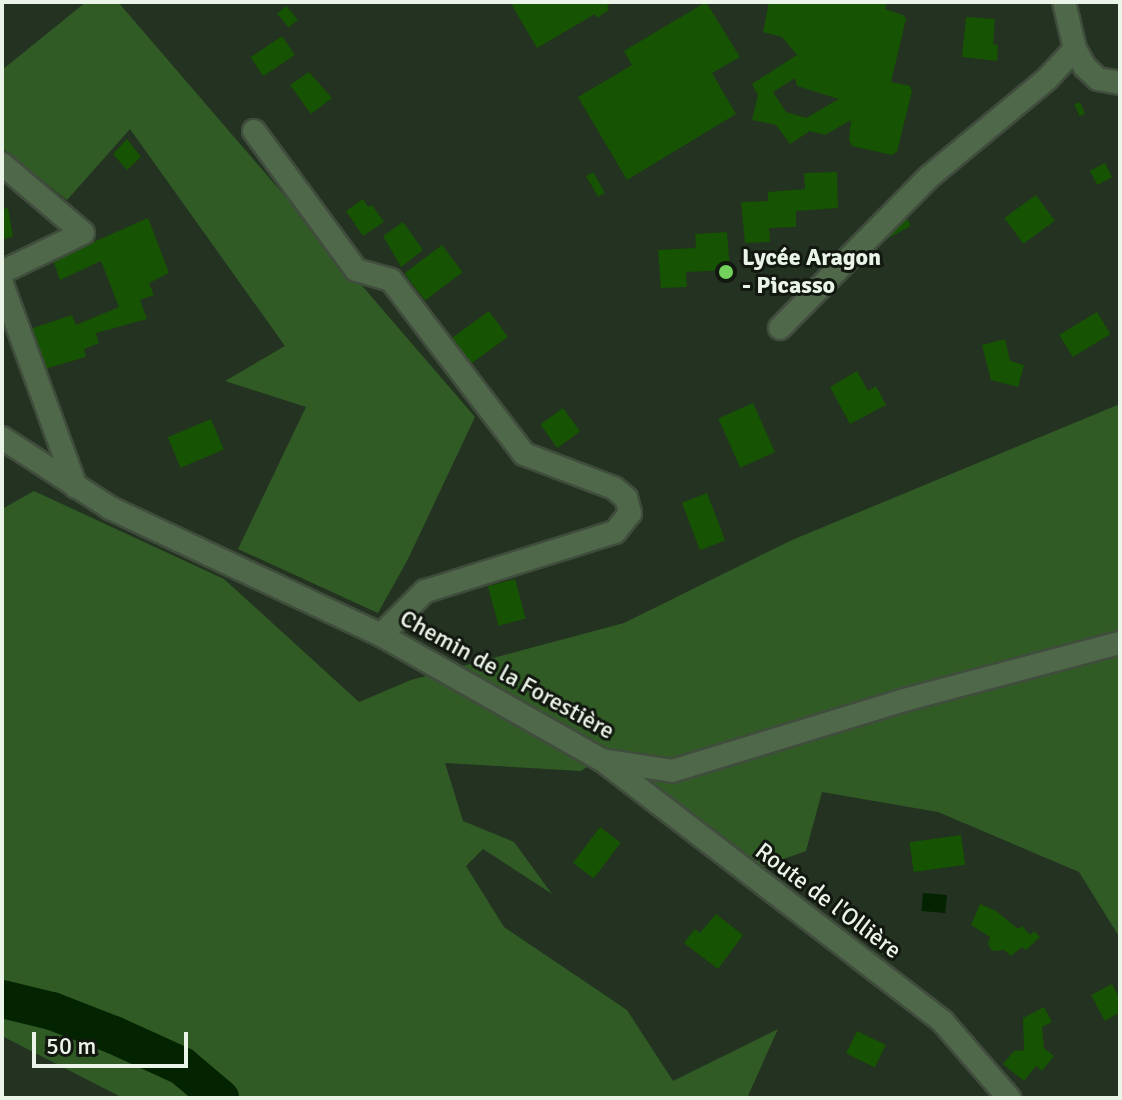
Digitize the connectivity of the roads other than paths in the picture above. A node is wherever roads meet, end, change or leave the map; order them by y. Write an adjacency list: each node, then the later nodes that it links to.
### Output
1 (1064, 2): 2 (street)
2 (1075, 49): 3 (street); 8 (street)
3 (1120, 83)
4 (254, 131): 11 (street)
5 (2, 164): 6 (street)
6 (2, 272)
7 (2, 284): 10 (street)
8 (780, 328)
9 (2, 438): 10 (street, Chemin de la Forestière)
10 (76, 487): 11 (street, Chemin de la Forestière)
11 (381, 635): 13 (street, Chemin de la Forestière)
12 (1120, 643): 13 (street, Chemin de la Forestière)
13 (602, 760): 14 (street, Route de l'Ollière)
14 (1009, 1098)

